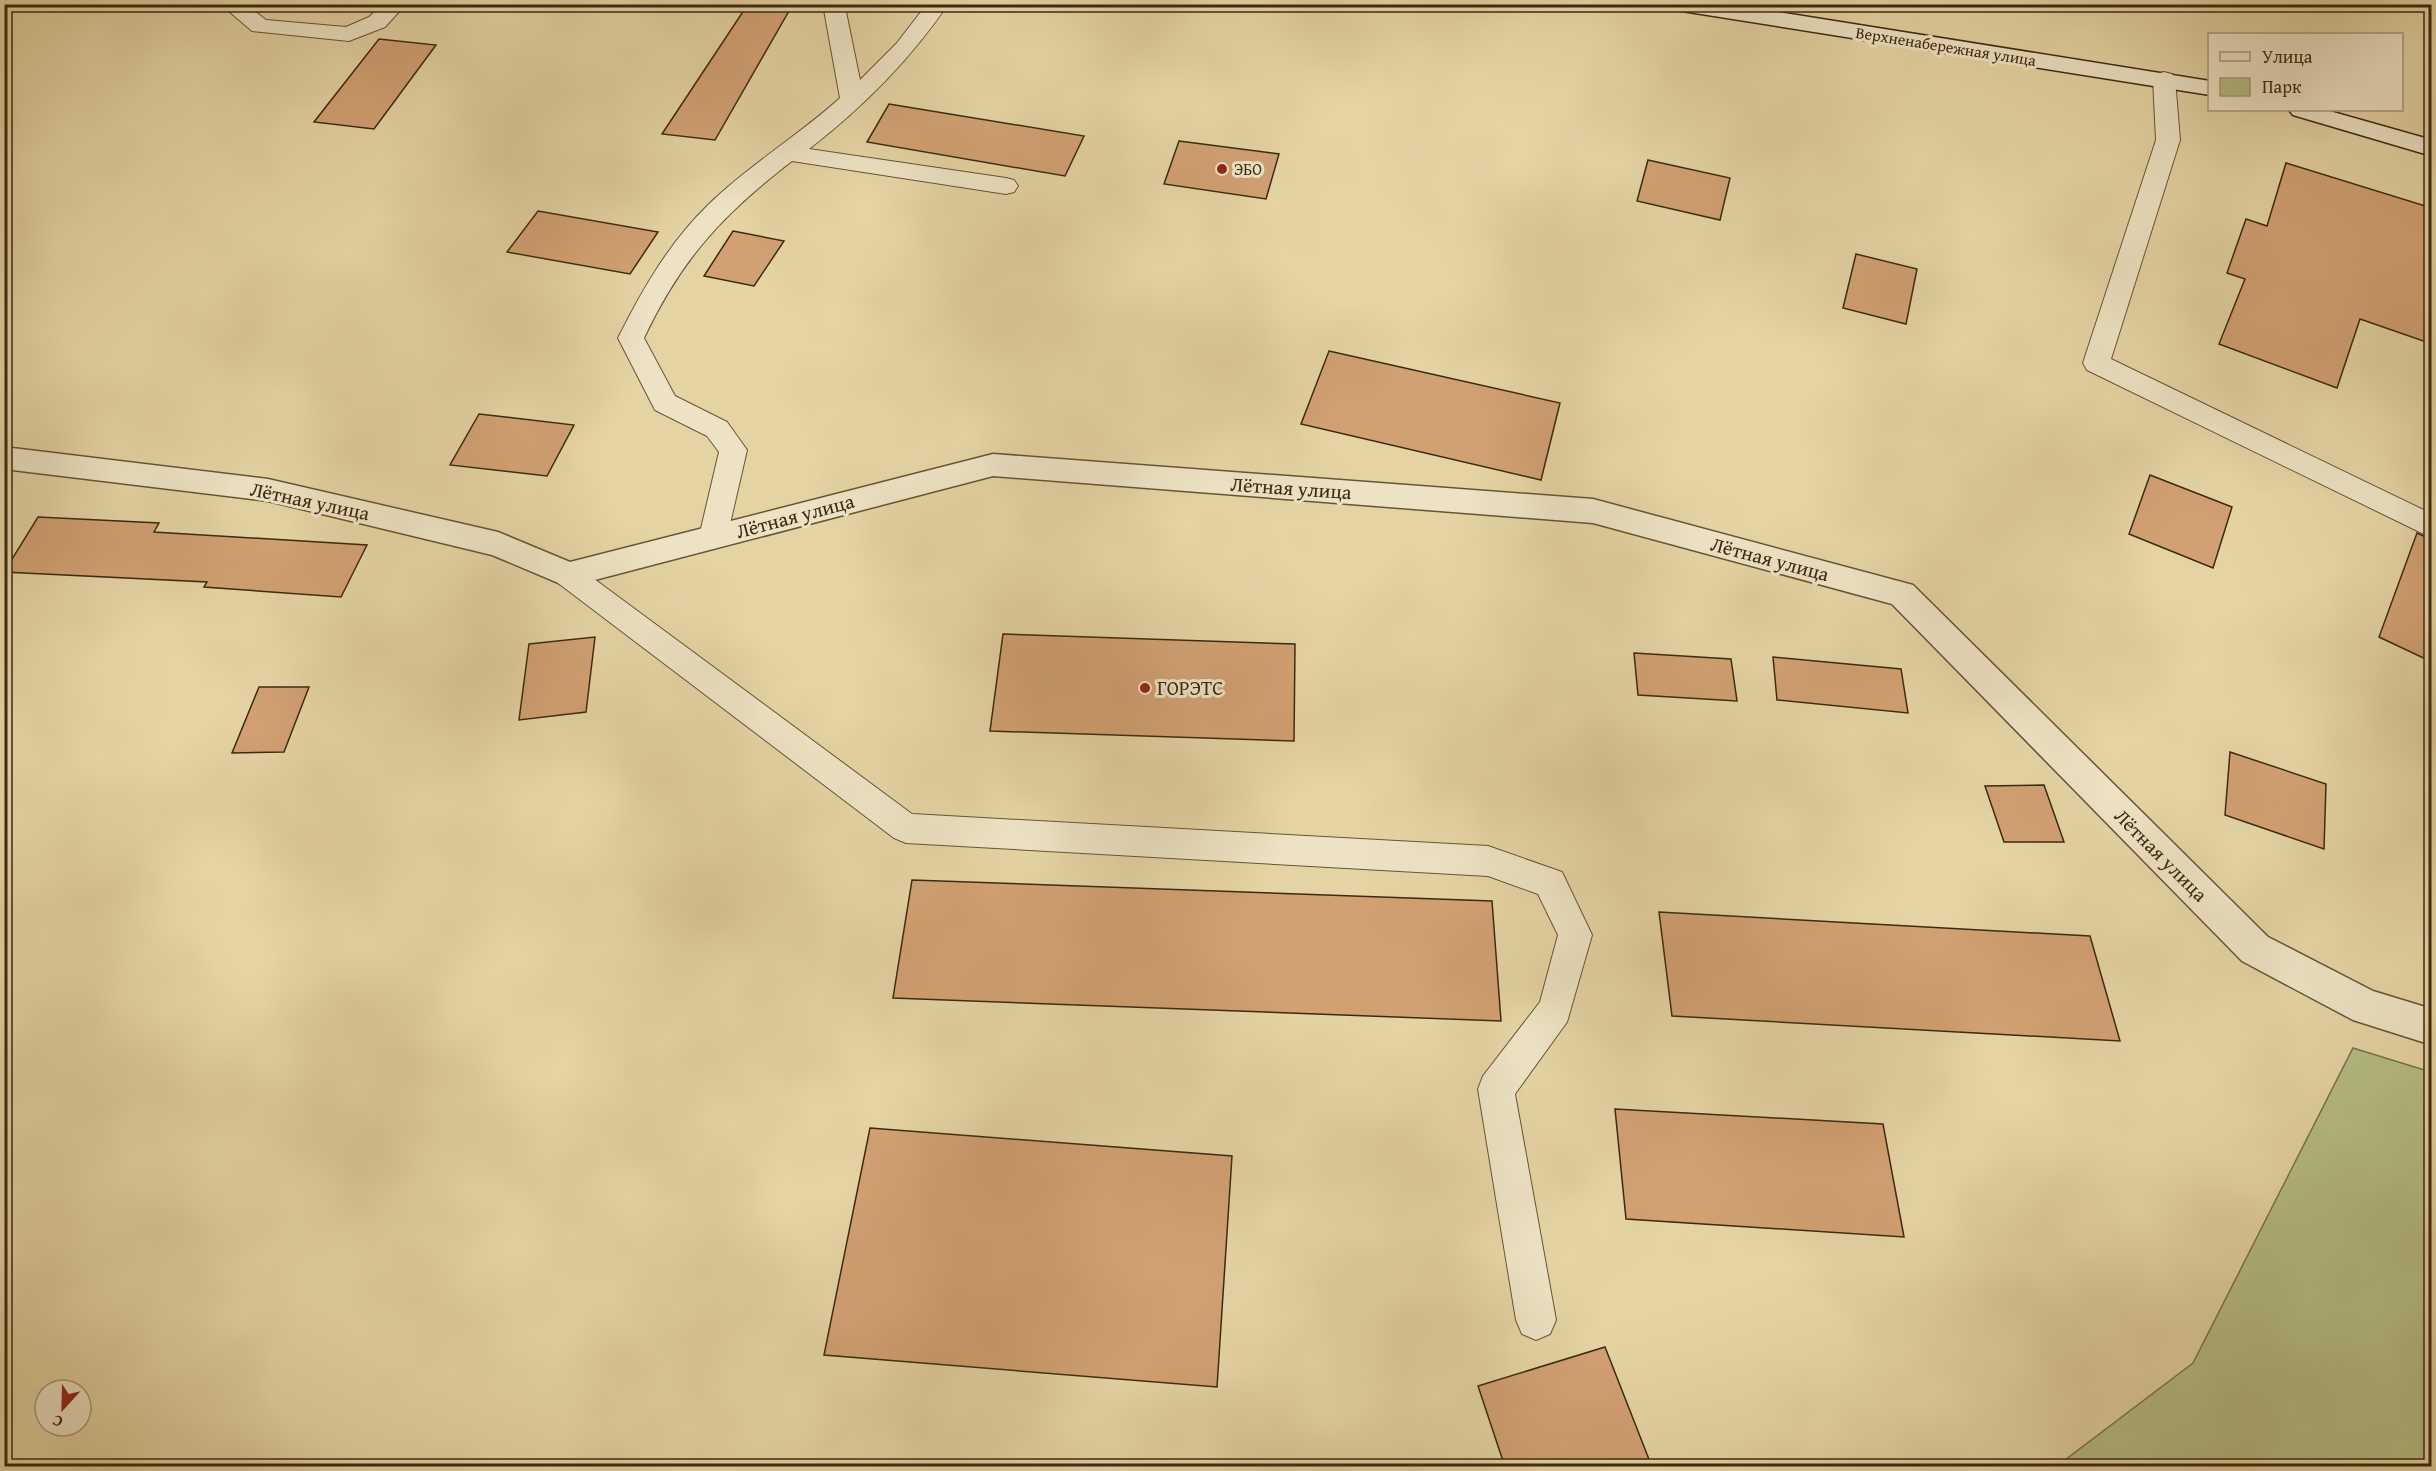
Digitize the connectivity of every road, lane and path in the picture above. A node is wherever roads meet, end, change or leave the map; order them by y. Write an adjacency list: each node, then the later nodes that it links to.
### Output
1 (240, 4): 2 (lane)
2 (396, 4)
3 (830, 4): 8 (lane)
4 (938, 4): 8 (lane)
5 (1682, 4): 6 (street, Верхненабережная улица)
6 (2164, 79): 7 (street, Верхненабережная улица); 14 (lane)
7 (2208, 88)
8 (852, 99): 11 (lane)
9 (2304, 111): 10 (street)
10 (2432, 148)
11 (787, 153): 12 (lane); 15 (lane)
12 (1006, 186)
13 (4, 458): 16 (street, Лётная улица)
14 (2432, 527)
15 (713, 537): 16 (street, Лётная улица); 17 (street, Лётная улица)
16 (568, 575): 18 (lane)
17 (2432, 1027)
18 (1536, 1320)

